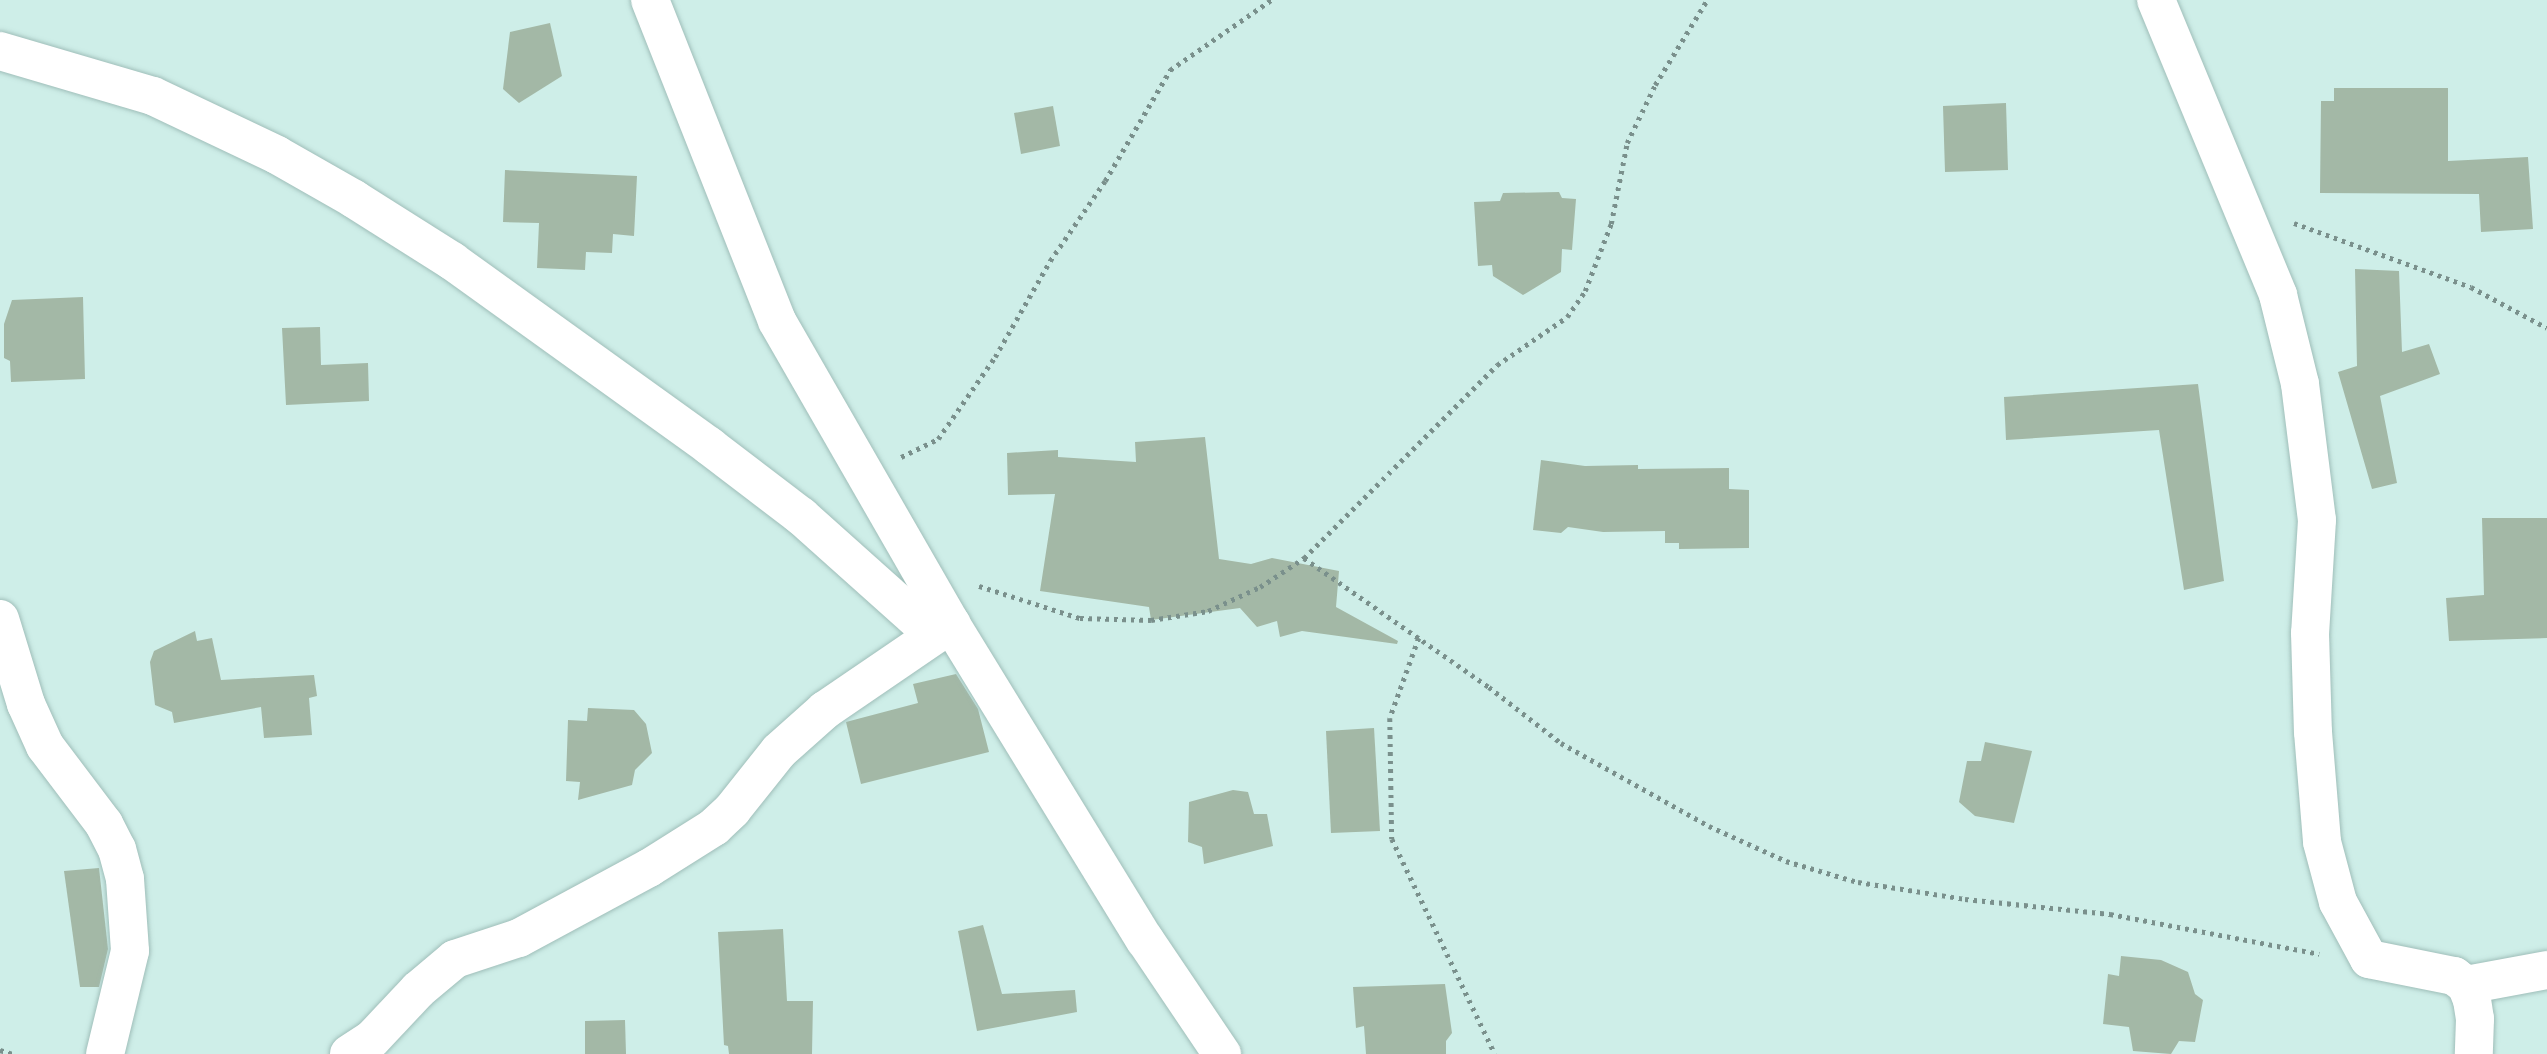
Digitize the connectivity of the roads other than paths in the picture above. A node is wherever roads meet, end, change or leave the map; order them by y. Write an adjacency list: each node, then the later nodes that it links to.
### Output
1 (650, 0): 5 (street)
2 (2156, 0): 7 (street)
3 (0, 51): 5 (street)
4 (0, 619): 8 (street)
5 (942, 630): 9 (street); 10 (street)
6 (2547, 970): 7 (street)
7 (2466, 985): 11 (street)
8 (105, 1054)
9 (349, 1054)
10 (1222, 1054)
11 (2474, 1054)

